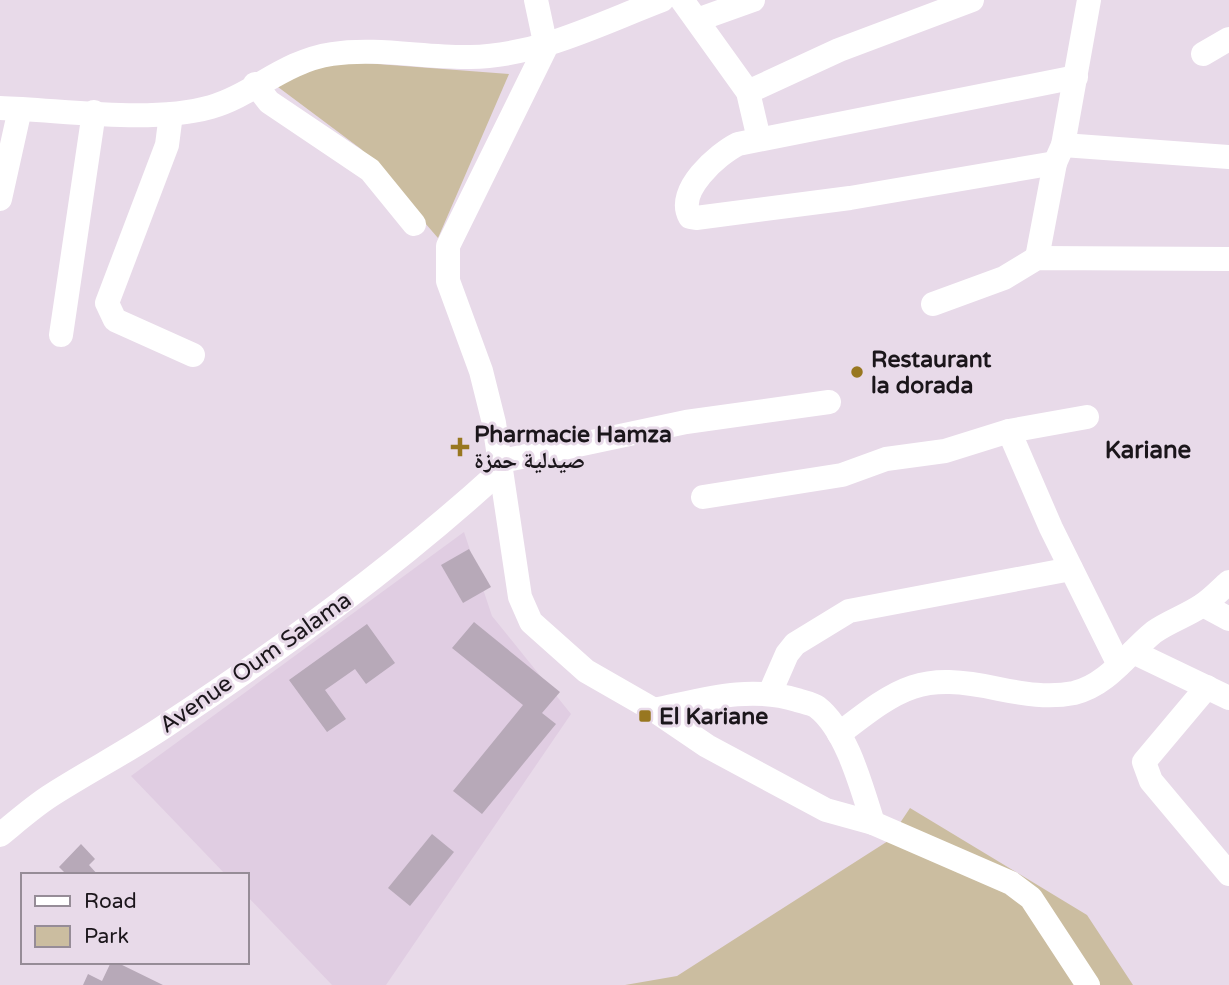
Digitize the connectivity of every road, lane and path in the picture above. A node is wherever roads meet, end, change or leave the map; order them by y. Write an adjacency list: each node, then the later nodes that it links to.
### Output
1 (536, 0): 9 (street)
2 (662, 0): 9 (street)
3 (682, 0): 7 (street)
4 (753, 0): 7 (street)
5 (972, 0): 13 (street)
6 (1089, 0): 11 (street)
7 (697, 20): 13 (street)
8 (1229, 39): 10 (street)
9 (546, 47): 12 (street); 30 (street)
10 (1203, 54)
11 (1076, 77): 17 (street); 18 (street)
12 (255, 85): 16 (street); 21 (street)
13 (748, 92): 17 (street)
14 (10, 108): 15 (street); 20 (street)
15 (93, 112): 16 (street); 25 (street)
16 (171, 114): 26 (street)
17 (759, 139): 18 (street)
18 (1059, 154): 19 (street); 22 (street)
19 (1229, 157)
20 (0, 199)
21 (414, 224)
22 (1037, 258): 23 (street); 24 (street)
23 (1229, 259)
24 (933, 304)
25 (61, 335)
26 (193, 355)
27 (830, 402): 30 (street)
28 (1087, 417): 29 (street)
29 (1009, 431): 31 (street); 32 (street)
30 (498, 467): 39 (street); 42 (street, Avenue Oum Salama)
31 (703, 497)
32 (1071, 569): 36 (street); 37 (street)
33 (1229, 582): 34 (street)
34 (1203, 605): 35 (street); 36 (street)
35 (1229, 619)
36 (1126, 658): 38 (street); 40 (street)
37 (770, 692): 39 (street); 40 (street)
38 (1218, 692): 43 (street)
39 (654, 710): 41 (street)
40 (839, 734): 41 (street)
41 (873, 823): 44 (street)
42 (0, 835)
43 (1229, 874)
44 (1088, 985)

